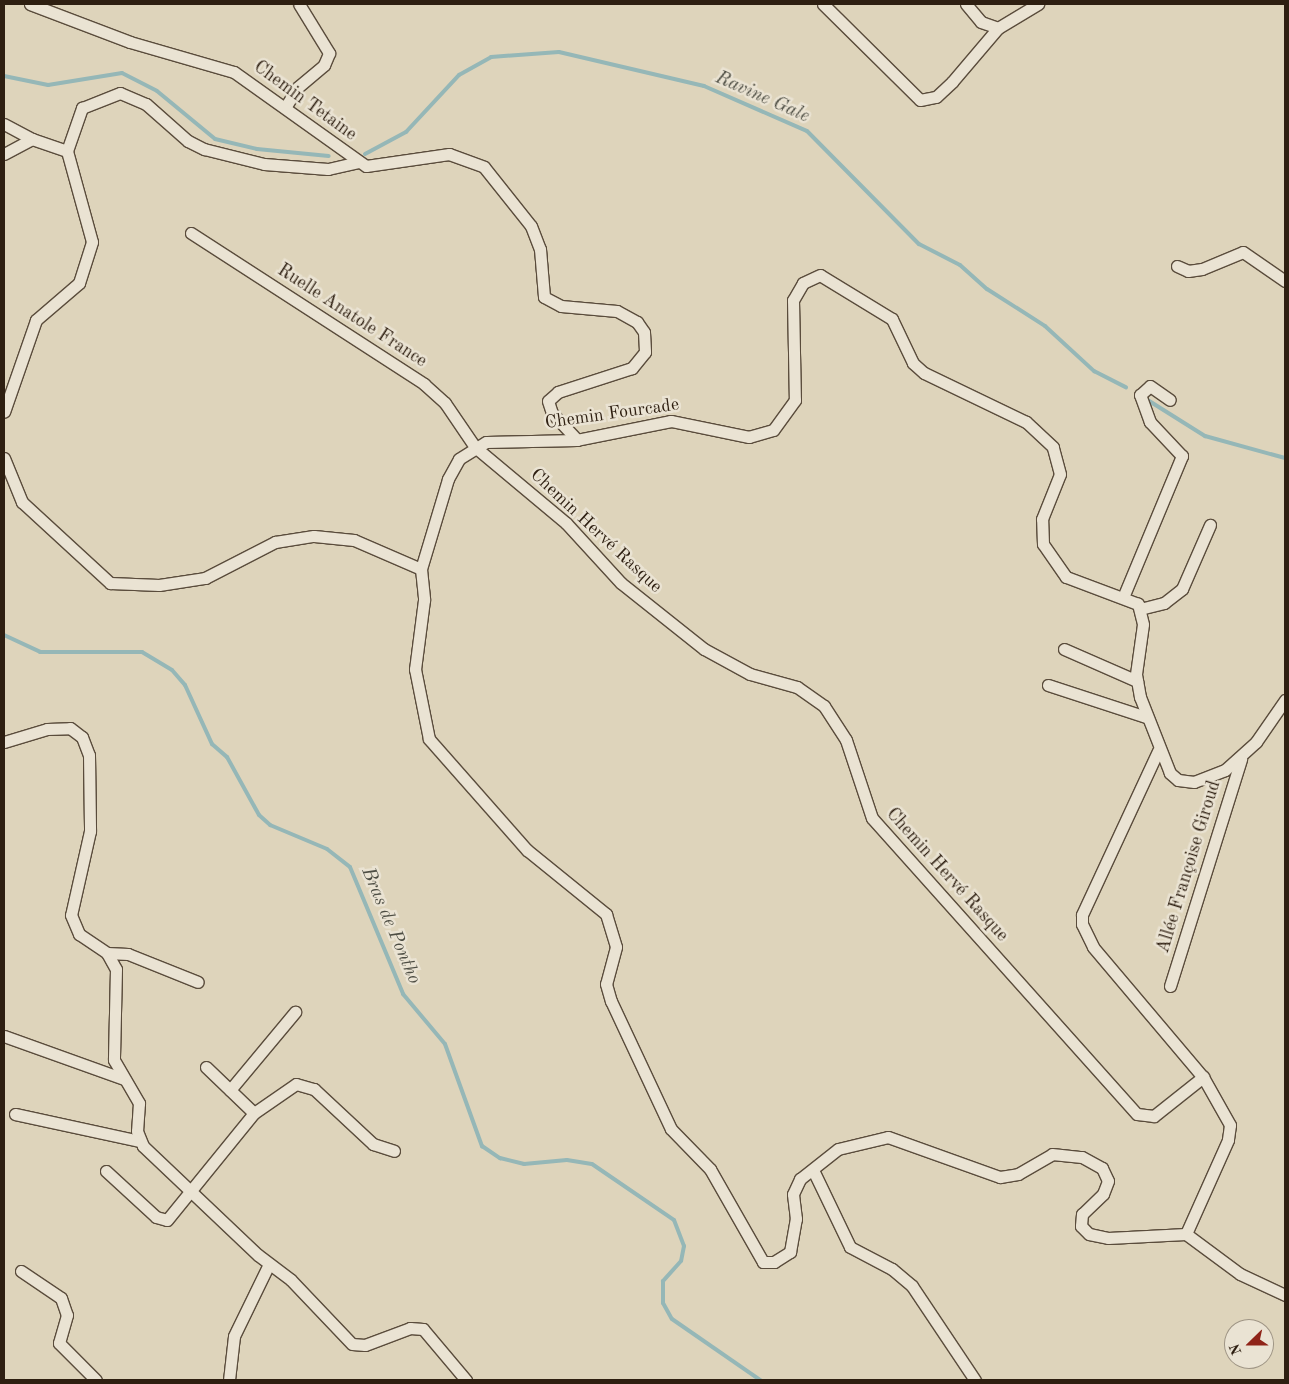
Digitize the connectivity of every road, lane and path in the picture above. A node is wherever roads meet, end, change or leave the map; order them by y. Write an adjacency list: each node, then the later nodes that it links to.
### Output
1 (30, 4): 7 (street, Chemin Tetaine)
2 (299, 4): 7 (street)
3 (823, 4): 6 (street)
4 (966, 4): 6 (street)
5 (1038, 4): 6 (street)
6 (998, 28)
7 (286, 106): 12 (street, Chemin Tetaine)
8 (4, 124): 9 (street)
9 (32, 139): 10 (street); 11 (street)
10 (67, 151): 12 (street, Chemin Tetaine); 17 (street)
11 (4, 154)
12 (359, 162): 18 (street, Chemin Tetaine)
13 (191, 233): 19 (street, Ruelle Anatole France)
14 (1177, 266): 15 (street)
15 (1285, 281)
16 (1170, 400): 23 (street)
17 (4, 412)
18 (577, 440): 19 (street, Chemin Fourcade); 23 (street, Chemin Fourcade)
19 (475, 447): 22 (street, Chemin Fourcade); 39 (street, Chemin Hervé Rasque)
20 (4, 458): 22 (street)
21 (1210, 525): 24 (street)
22 (421, 569): 46 (street)
23 (1124, 595): 24 (street, Chemin Fourcade)
24 (1140, 609): 26 (street)
25 (1064, 649): 26 (street)
26 (1137, 681): 29 (street)
27 (1048, 685): 29 (street)
28 (1285, 700): 32 (street)
29 (1146, 718): 31 (street)
30 (4, 742): 33 (street)
31 (1158, 751): 32 (street); 39 (street)
32 (1240, 759): 35 (street, Allée Françoise Giroud)
33 (107, 953): 34 (street); 40 (street)
34 (198, 982)
35 (1170, 986)
36 (295, 1012): 41 (street)
37 (4, 1036): 40 (street)
38 (206, 1067): 41 (street)
39 (1203, 1077): 49 (street)
40 (124, 1079): 44 (street)
41 (230, 1090): 42 (street)
42 (254, 1113): 45 (street); 48 (street)
43 (15, 1114): 44 (street)
44 (140, 1141): 48 (street)
45 (394, 1150)
46 (813, 1170): 49 (street); 56 (street)
47 (106, 1171): 48 (street)
48 (193, 1193): 50 (street)
49 (1186, 1234): 52 (street)
50 (269, 1264): 54 (street); 55 (street)
51 (21, 1271): 53 (street)
52 (1285, 1295)
53 (96, 1380)
54 (229, 1380)
55 (466, 1380)
56 (975, 1380)

